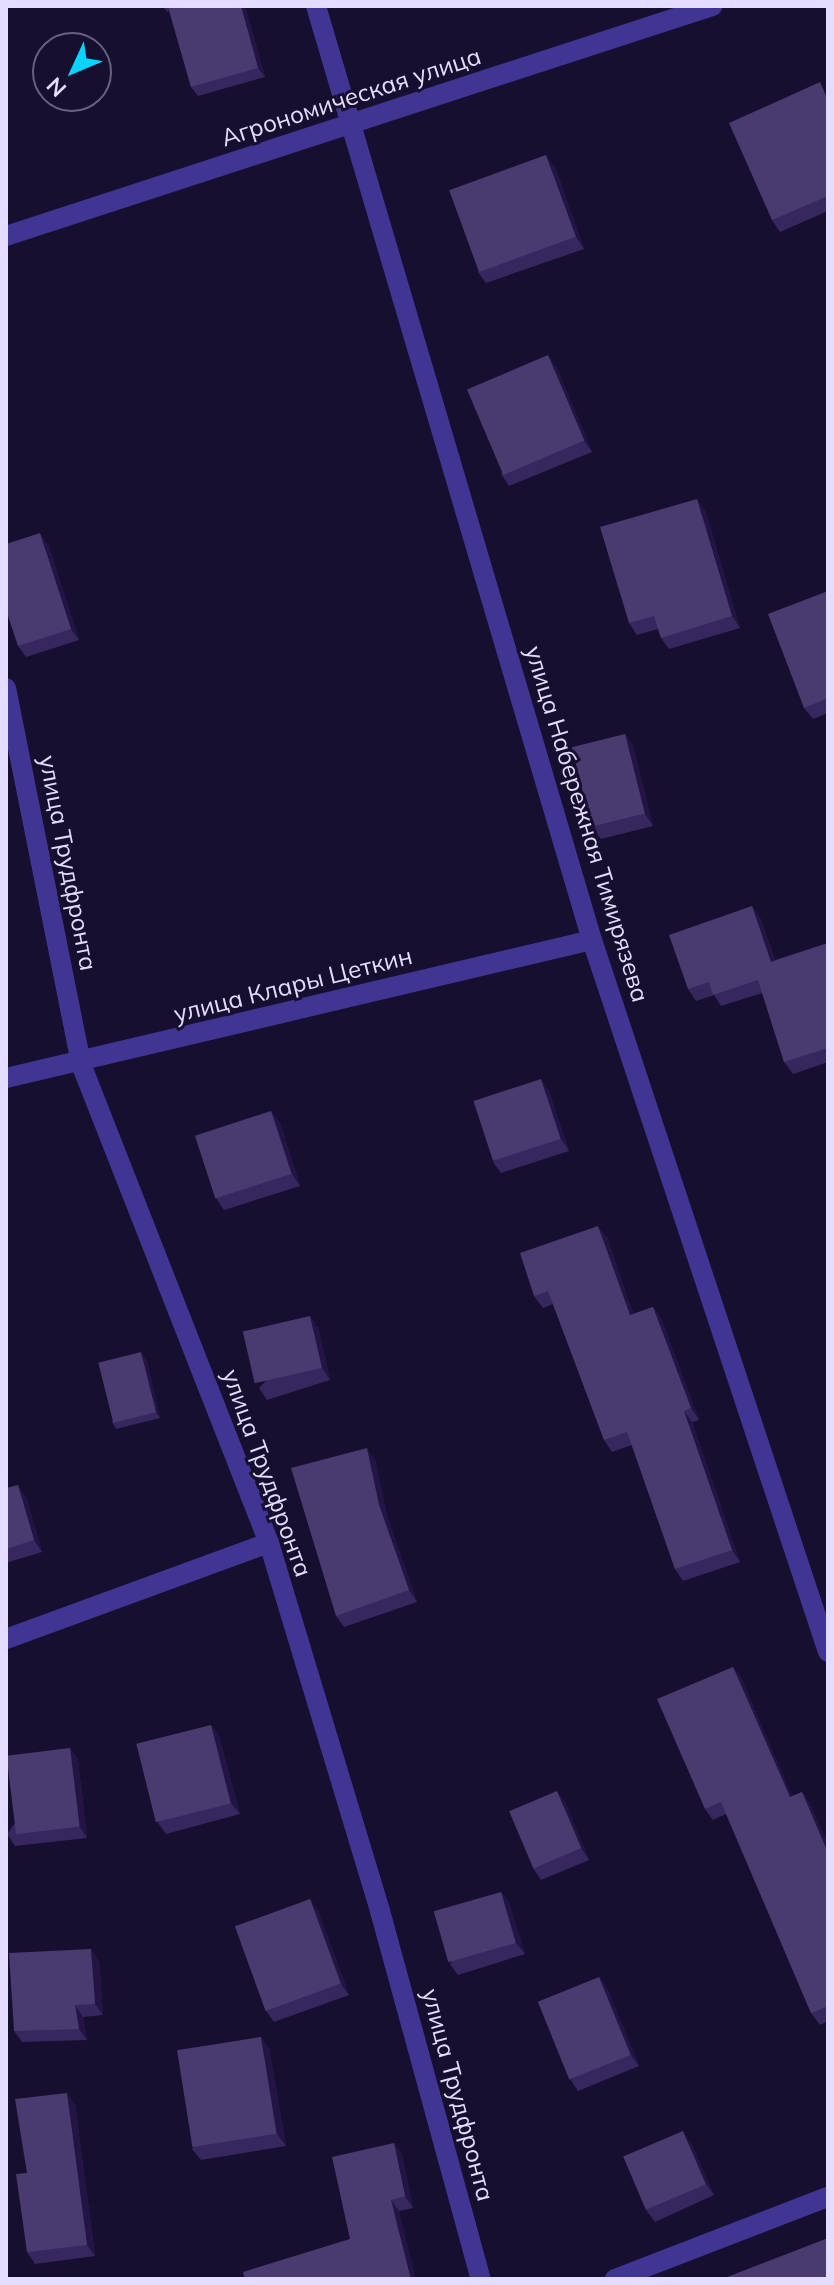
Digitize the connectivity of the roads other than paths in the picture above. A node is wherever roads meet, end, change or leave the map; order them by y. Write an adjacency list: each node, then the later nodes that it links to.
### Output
1 (316, 6): 3 (street, улица Набережная Тимирязева)
2 (712, 6): 3 (street, Агрономическая улица)
3 (354, 125): 4 (street, Агрономическая улица); 6 (street, улица Набережная Тимирязева)
4 (6, 236)
5 (6, 688): 7 (street, улица Трудфронта)
6 (592, 940): 7 (street, улица Клары Цеткин); 11 (street, улица Набережная Тимирязева)
7 (81, 1064): 8 (street, улица Клары Цеткин); 9 (street, улица Трудфронта)
8 (6, 1078)
9 (269, 1543): 10 (street); 13 (street, улица Трудфронта)
10 (6, 1639)
11 (828, 1652)
12 (828, 2197): 14 (street)
13 (481, 2279)
14 (615, 2279)

